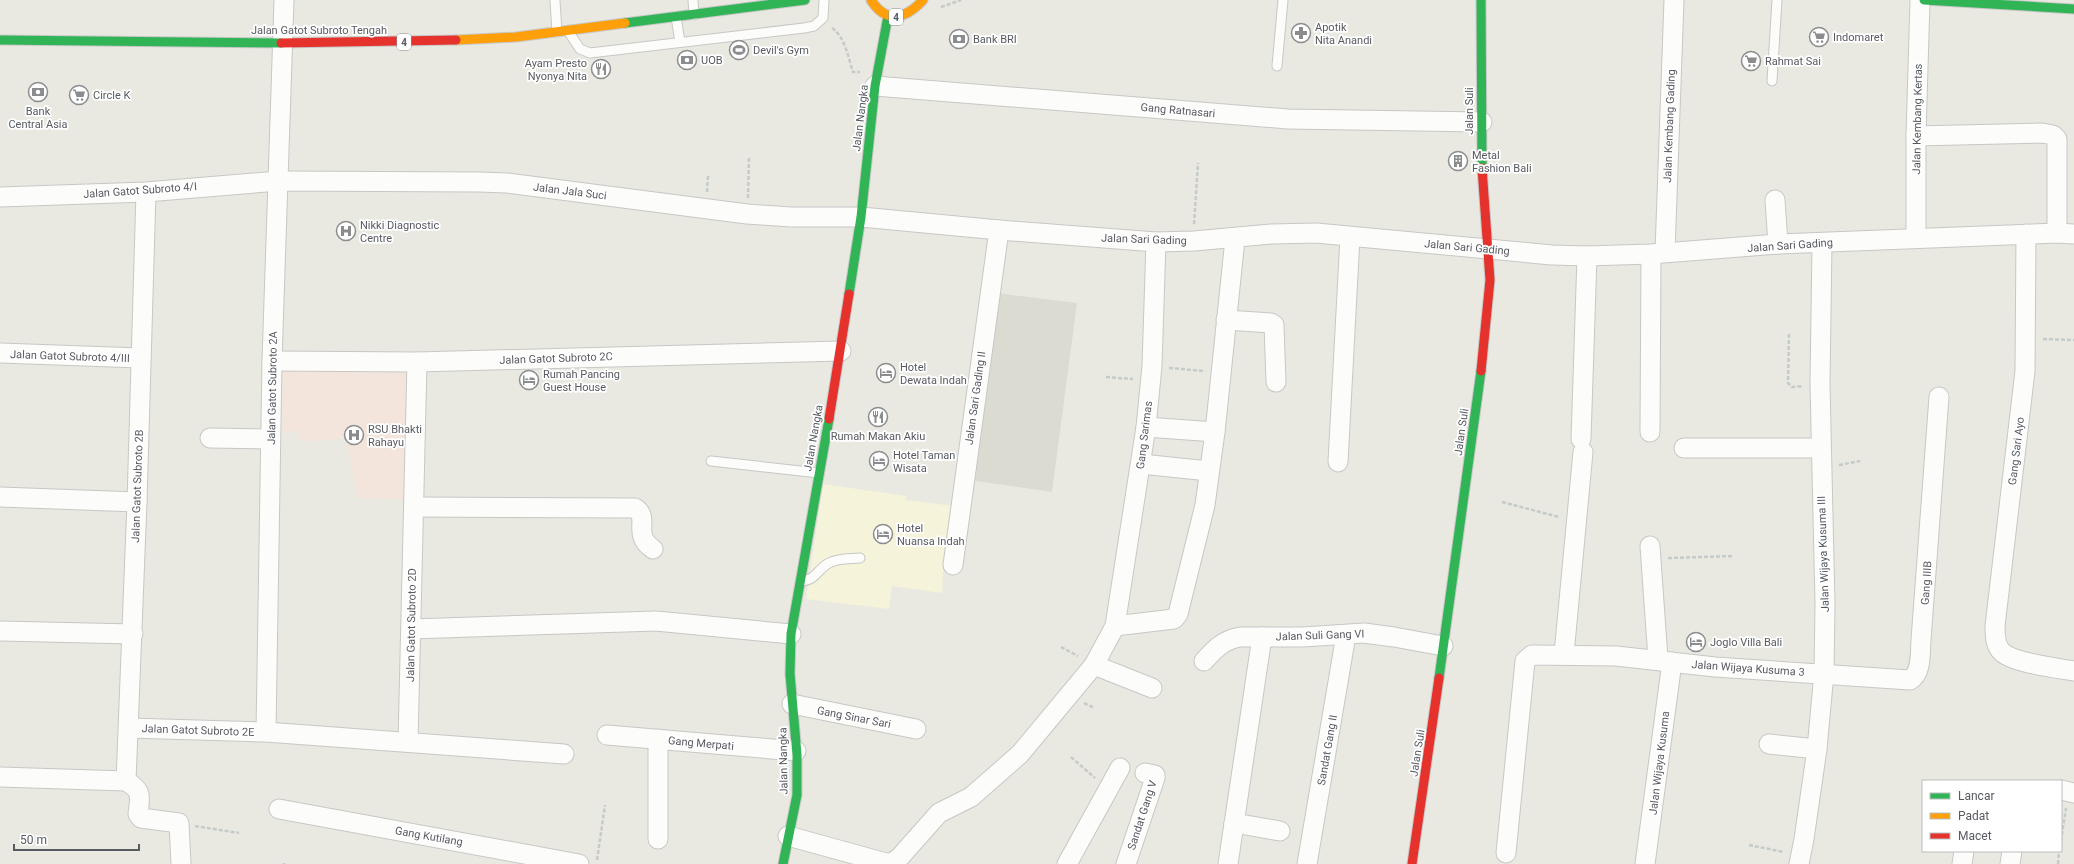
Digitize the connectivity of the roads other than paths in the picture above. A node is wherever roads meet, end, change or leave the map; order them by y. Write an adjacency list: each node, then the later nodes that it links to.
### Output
1 (284, 0): 23 (street, Jalan Gatot Subroto 2A)
2 (693, 0): 16 (lane)
3 (804, 0): 14 (main road, Jalan Gatot Subroto Tengah / 4)
4 (824, 0): 22 (lane)
5 (871, 0): 18 (main road, 4)
6 (923, 0): 18 (main road, 4)
7 (1283, 0): 24 (lane)
8 (1481, 0): 27 (main road, Jalan Suli)
9 (1674, 0): 44 (street, Jalan Kembang Gading)
10 (1776, 0): 25 (lane)
11 (1920, 0): 28 (street, Jalan Kembang Kertas)
12 (1924, 0): 15 (main road)
13 (555, 1): 20 (lane)
14 (763, 3): 16 (main road, Jalan Gatot Subroto Tengah / 4)
15 (2074, 9)
16 (694, 15): 17 (main road, Jalan Gatot Subroto Tengah / 4)
17 (676, 16): 19 (main road, Jalan Gatot Subroto Tengah / 4); 22 (lane)
18 (888, 16): 26 (main road, Jalan Nangka)
19 (568, 30): 20 (main road, Jalan Gatot Subroto Tengah / 4); 22 (lane)
20 (557, 32): 23 (main road, Jalan Gatot Subroto Tengah / 4)
21 (0, 40): 23 (main road, Jalan Gatot Subroto Tengah / 4)
22 (680, 42)
23 (281, 43): 29 (street, Jalan Gatot Subroto 2A)
24 (1278, 66)
25 (1772, 81)
26 (875, 86): 27 (street, Gang Ratnasari); 33 (main road, Jalan Nangka)
27 (1482, 122): 43 (main road, Jalan Suli)
28 (1916, 136): 35 (street); 38 (street, Jalan Kembang Kertas)
29 (279, 180): 30 (street, Jalan Gatot Subroto 4/I); 33 (street, Jalan Jala Suci); 50 (street, Jalan Gatot Subroto 2A)
30 (146, 192): 31 (street, Jalan Gatot Subroto 4/I); 49 (street, Jalan Gatot Subroto 2B)
31 (0, 197)
32 (1775, 200): 42 (street)
33 (861, 217): 34 (street, Jalan Sari Gading); 47 (main road, Jalan Nangka)
34 (999, 230): 40 (street, Jalan Sari Gading); 72 (street, Jalan Sari Gading II)
35 (2065, 233): 36 (street, Jalan Sari Gading)
36 (2026, 234): 38 (street, Jalan Sari Gading); 86 (street, Gang Sari Ayo)
37 (1350, 236): 39 (street, Jalan Sari Gading); 43 (street, Jalan Sari Gading); 62 (street)
38 (1916, 238): 41 (street, Jalan Sari Gading)
39 (1235, 239): 40 (street, Jalan Sari Gading); 46 (street)
40 (1156, 242): 54 (street, Gang Sarimas)
41 (1822, 243): 42 (street, Jalan Sari Gading); 60 (street, Jalan Wijaya Kusuma III)
42 (1778, 244): 44 (street, Jalan Sari Gading)
43 (1488, 249): 45 (street, Jalan Sari Gading); 81 (main road, Jalan Suli)
44 (1658, 253): 45 (street, Jalan Sari Gading); 56 (street, Jalan Kembang Gading)
45 (1587, 256): 82 (street)
46 (1226, 320): 52 (street); 55 (street)
47 (841, 351): 51 (street, Jalan Gatot Subroto 2C); 65 (main road, Jalan Nangka)
48 (0, 353): 49 (street, Jalan Gatot Subroto 4/III)
49 (140, 358): 67 (street, Jalan Gatot Subroto 2B)
50 (272, 361): 51 (street, Jalan Gatot Subroto 2C); 58 (street, Jalan Gatot Subroto 2A)
51 (417, 362): 68 (street, Jalan Gatot Subroto 2D)
52 (1276, 382)
53 (1939, 397): 87 (street, Gang IIIB)
54 (1146, 427): 55 (street); 63 (street, Gang Sarimas)
55 (1215, 432): 64 (street)
56 (1650, 432)
57 (210, 438): 58 (street)
58 (270, 439): 92 (street, Jalan Gatot Subroto 2A)
59 (1684, 448): 60 (street)
60 (1821, 448): 87 (street, Jalan Wijaya Kusuma III)
61 (711, 461): 65 (lane)
62 (1338, 462)
63 (1141, 464): 64 (street); 74 (street, Gang Sarimas)
64 (1209, 471): 74 (street)
65 (819, 473): 73 (main road, Jalan Nangka)
66 (0, 497): 67 (street)
67 (137, 502): 77 (street, Jalan Gatot Subroto 2B)
68 (414, 507): 69 (street); 75 (street, Jalan Gatot Subroto 2D)
69 (653, 549)
70 (1651, 552): 84 (street, Jalan Wijaya Kusuma)
71 (860, 558): 73 (lane)
72 (953, 565)
73 (799, 581): 78 (main road, Jalan Nangka)
74 (1114, 626): 85 (street, Gang Sarimas)
75 (411, 628): 78 (street); 95 (street, Jalan Gatot Subroto 2D)
76 (0, 631): 77 (street)
77 (133, 634): 90 (street, Jalan Gatot Subroto 2B)
78 (790, 634): 89 (main road, Jalan Nangka)
79 (1346, 635): 80 (street, Jalan Suli Gang VI); 81 (street, Jalan Suli Gang VI); 119 (street, Sandat Gang II)
80 (1262, 637): 83 (street, Jalan Suli Gang VI); 105 (street)
81 (1444, 646): 120 (main road, Jalan Suli)
82 (1564, 654): 84 (street, Jalan Wijaya Kusuma 3); 111 (street, Jalan Wijaya Kusuma 3)
83 (1204, 661)
84 (1665, 661): 87 (street, Jalan Wijaya Kusuma 3); 121 (street, Jalan Wijaya Kusuma)
85 (1094, 665): 88 (street); 107 (street, Gang Sarimas)
86 (2074, 671)
87 (1824, 674): 97 (street, Jalan Wijaya Kusuma III)
88 (1152, 688)
89 (792, 704): 91 (street, Gang Sinar Sari); 98 (main road, Jalan Nangka)
90 (129, 728): 92 (street, Jalan Gatot Subroto 2E); 103 (street, Jalan Gatot Subroto 2B)
91 (916, 729)
92 (266, 732): 95 (street)
93 (607, 735): 94 (street, Gang Merpati)
94 (658, 739): 98 (street, Gang Merpati); 108 (street)
95 (408, 742): 99 (street)
96 (1769, 744): 97 (street)
97 (1817, 749): 112 (street, Jalan Wijaya Kusuma III)
98 (796, 751): 107 (main road, Jalan Nangka)
99 (564, 754)
100 (1120, 768): 116 (street)
101 (1145, 773): 117 (street, Sandat Gang V)
102 (0, 777): 103 (street)
103 (126, 781): 113 (street)
104 (279, 809): 114 (street, Gang Kutilang)
105 (1234, 823): 106 (street); 118 (street)
106 (1280, 831)
107 (788, 836): 115 (main road, Jalan Nangka)
108 (658, 839)
109 (1964, 852): 122 (street)
110 (2012, 852): 123 (street)
111 (1506, 854)
112 (1800, 860)
113 (181, 864)
114 (579, 864)
115 (783, 864)
116 (1067, 864)
117 (1126, 864)
118 (1228, 864)
119 (1307, 864)
120 (1412, 864)
121 (1645, 864)
122 (1962, 864)
123 (2010, 864)

